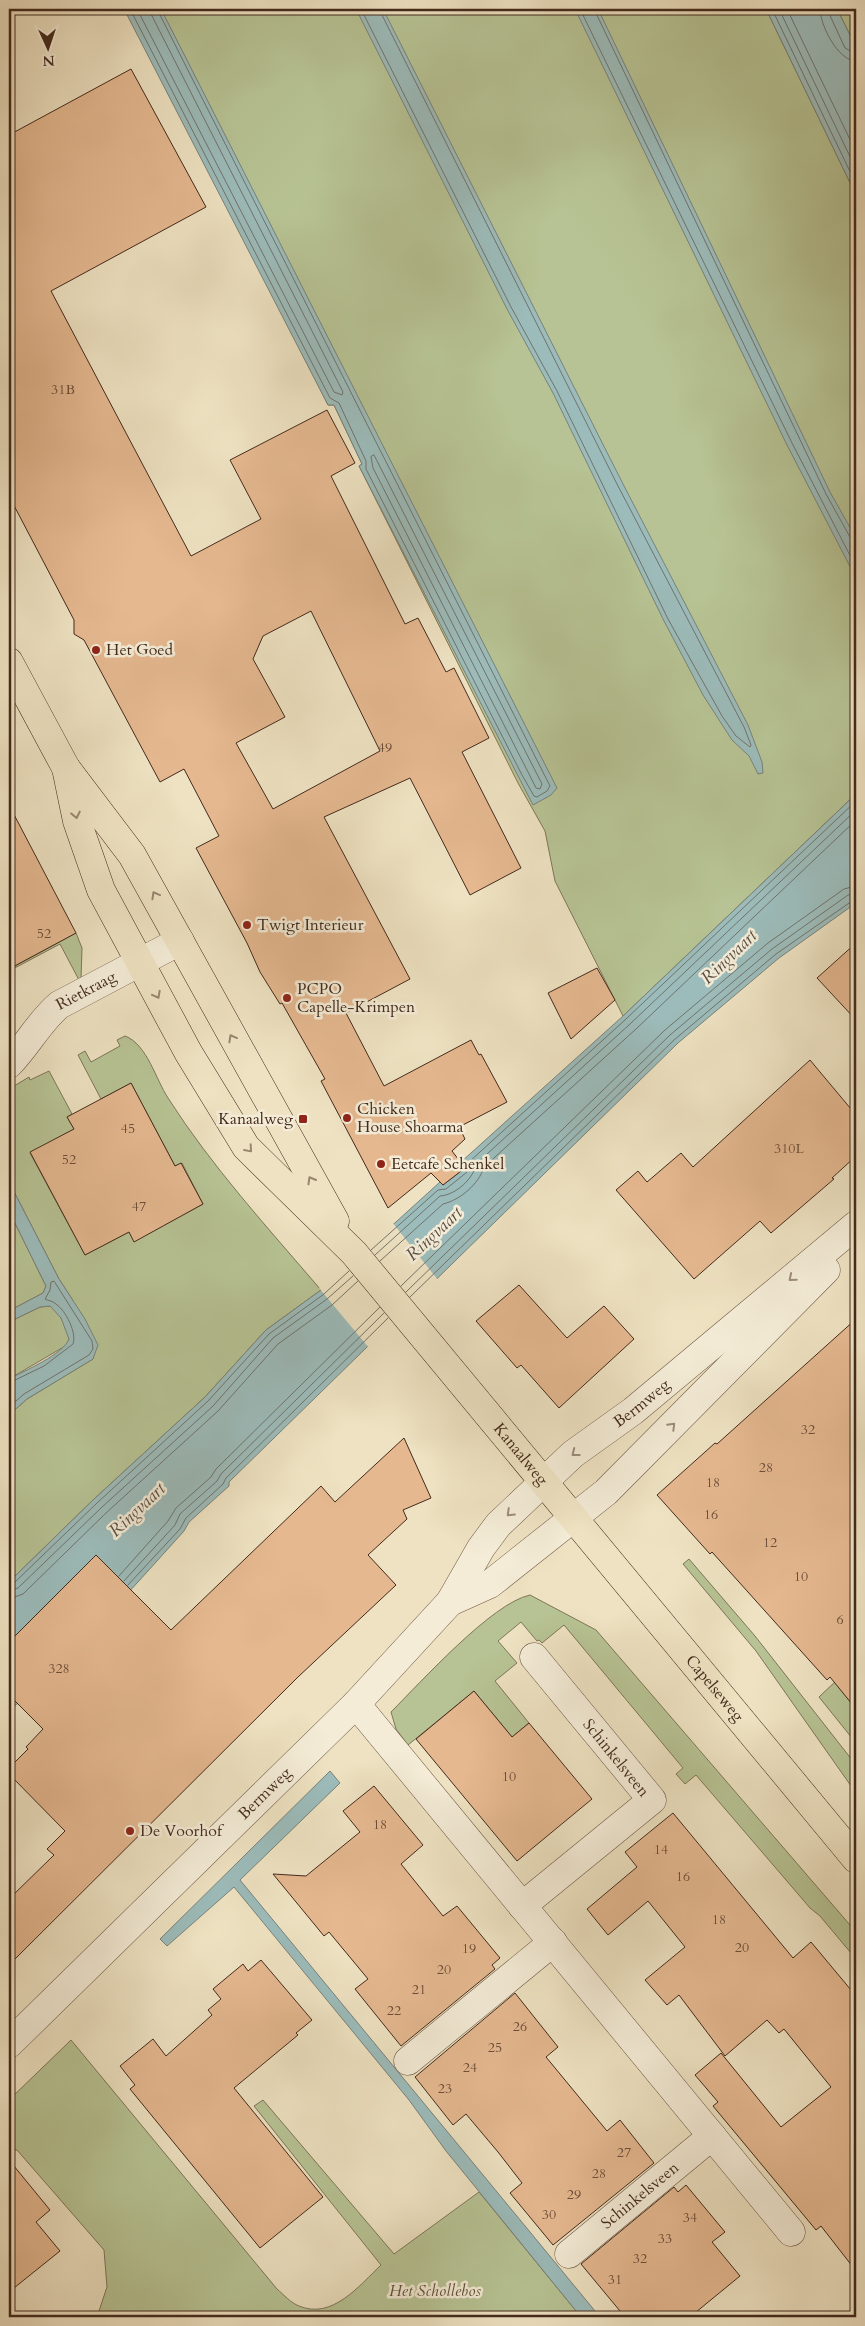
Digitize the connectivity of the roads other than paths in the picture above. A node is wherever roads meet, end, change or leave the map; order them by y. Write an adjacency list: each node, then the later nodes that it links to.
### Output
1 (9, 662): 2 (main road, Kanaalweg)
2 (66, 768): 3 (main road, Kanaalweg, one-way to 2); 4 (main road, Kanaalweg, one-way to 4)
3 (180, 940): 4 (street, Rietkraag); 8 (main road, Kanaalweg, one-way to 3)
4 (140, 962): 5 (street, Rietkraag); 8 (main road, Kanaalweg, one-way to 8)
5 (9, 1064)
6 (856, 1225): 9 (street, Bermweg, one-way to 9)
7 (856, 1240): 10 (street, Bermweg, one-way to 7)
8 (354, 1252): 9 (main road, Kanaalweg)
9 (543, 1482): 10 (main road, Kanaalweg); 11 (street, Bermweg, one-way to 11)
10 (573, 1518): 11 (street, Bermweg); 14 (main road, Capelseweg)
11 (450, 1602): 13 (street, Bermweg)
12 (534, 1657): 15 (street, Schinkelsveen)
13 (356, 1704): 15 (street); 17 (street, Bermweg)
14 (856, 1859)
15 (522, 1906): 16 (street)
16 (552, 1942): 18 (street); 19 (street)
17 (9, 2044)
18 (408, 2061)
19 (712, 2136): 20 (street); 21 (street, Schinkelsveen)
20 (791, 2232)
21 (568, 2254)

